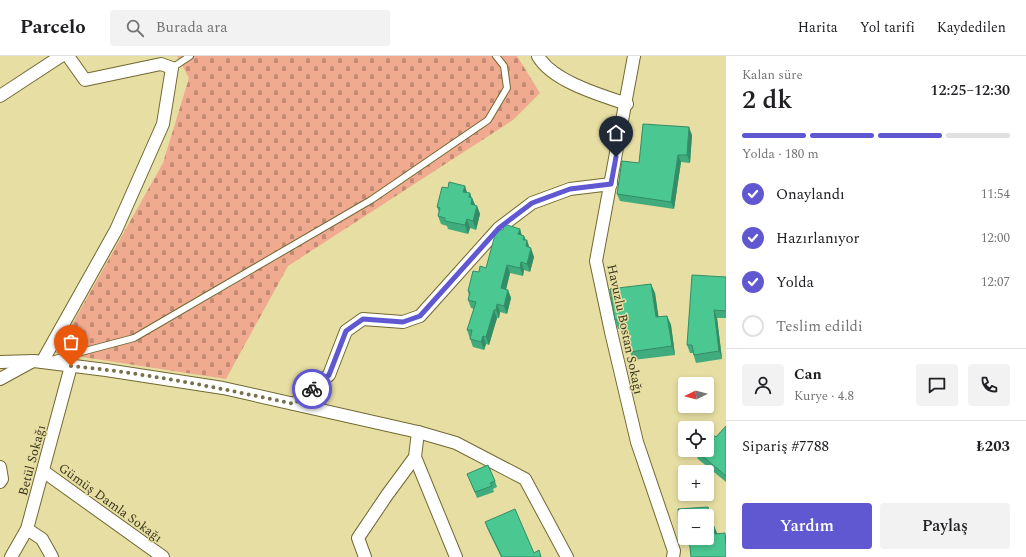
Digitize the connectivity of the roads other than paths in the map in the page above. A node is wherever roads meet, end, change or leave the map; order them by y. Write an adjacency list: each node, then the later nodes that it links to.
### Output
1 (61, 56): 8 (street)
2 (68, 56): 7 (street)
3 (190, 56): 7 (lane)
4 (496, 56): 11 (lane)
5 (538, 56): 9 (street)
6 (634, 56): 9 (street, Havuzlu Bostan Sokağı)
7 (172, 68): 11 (street)
8 (0, 96)
9 (627, 104): 10 (street, Havuzlu Bostan Sokağı)
10 (611, 184): 15 (street); 28 (street, Havuzlu Bostan Sokağı)
11 (38, 361): 12 (street); 13 (street); 14 (street)
12 (0, 362)
13 (71, 366): 15 (street); 19 (street, Betül Sokağı)
14 (0, 379)
15 (294, 404): 16 (street)
16 (418, 432): 17 (street); 27 (street)
17 (415, 457): 25 (street); 26 (street)
18 (0, 466): 20 (street)
19 (43, 471): 21 (street, Betül Sokağı); 24 (street, Gümüş Damla Sokağı)
20 (0, 482)
21 (27, 529): 22 (street, Betül Sokağı); 23 (street)
22 (11, 557)
23 (52, 557)
24 (163, 557)
25 (366, 557)
26 (456, 557)
27 (567, 557)
28 (673, 557)

